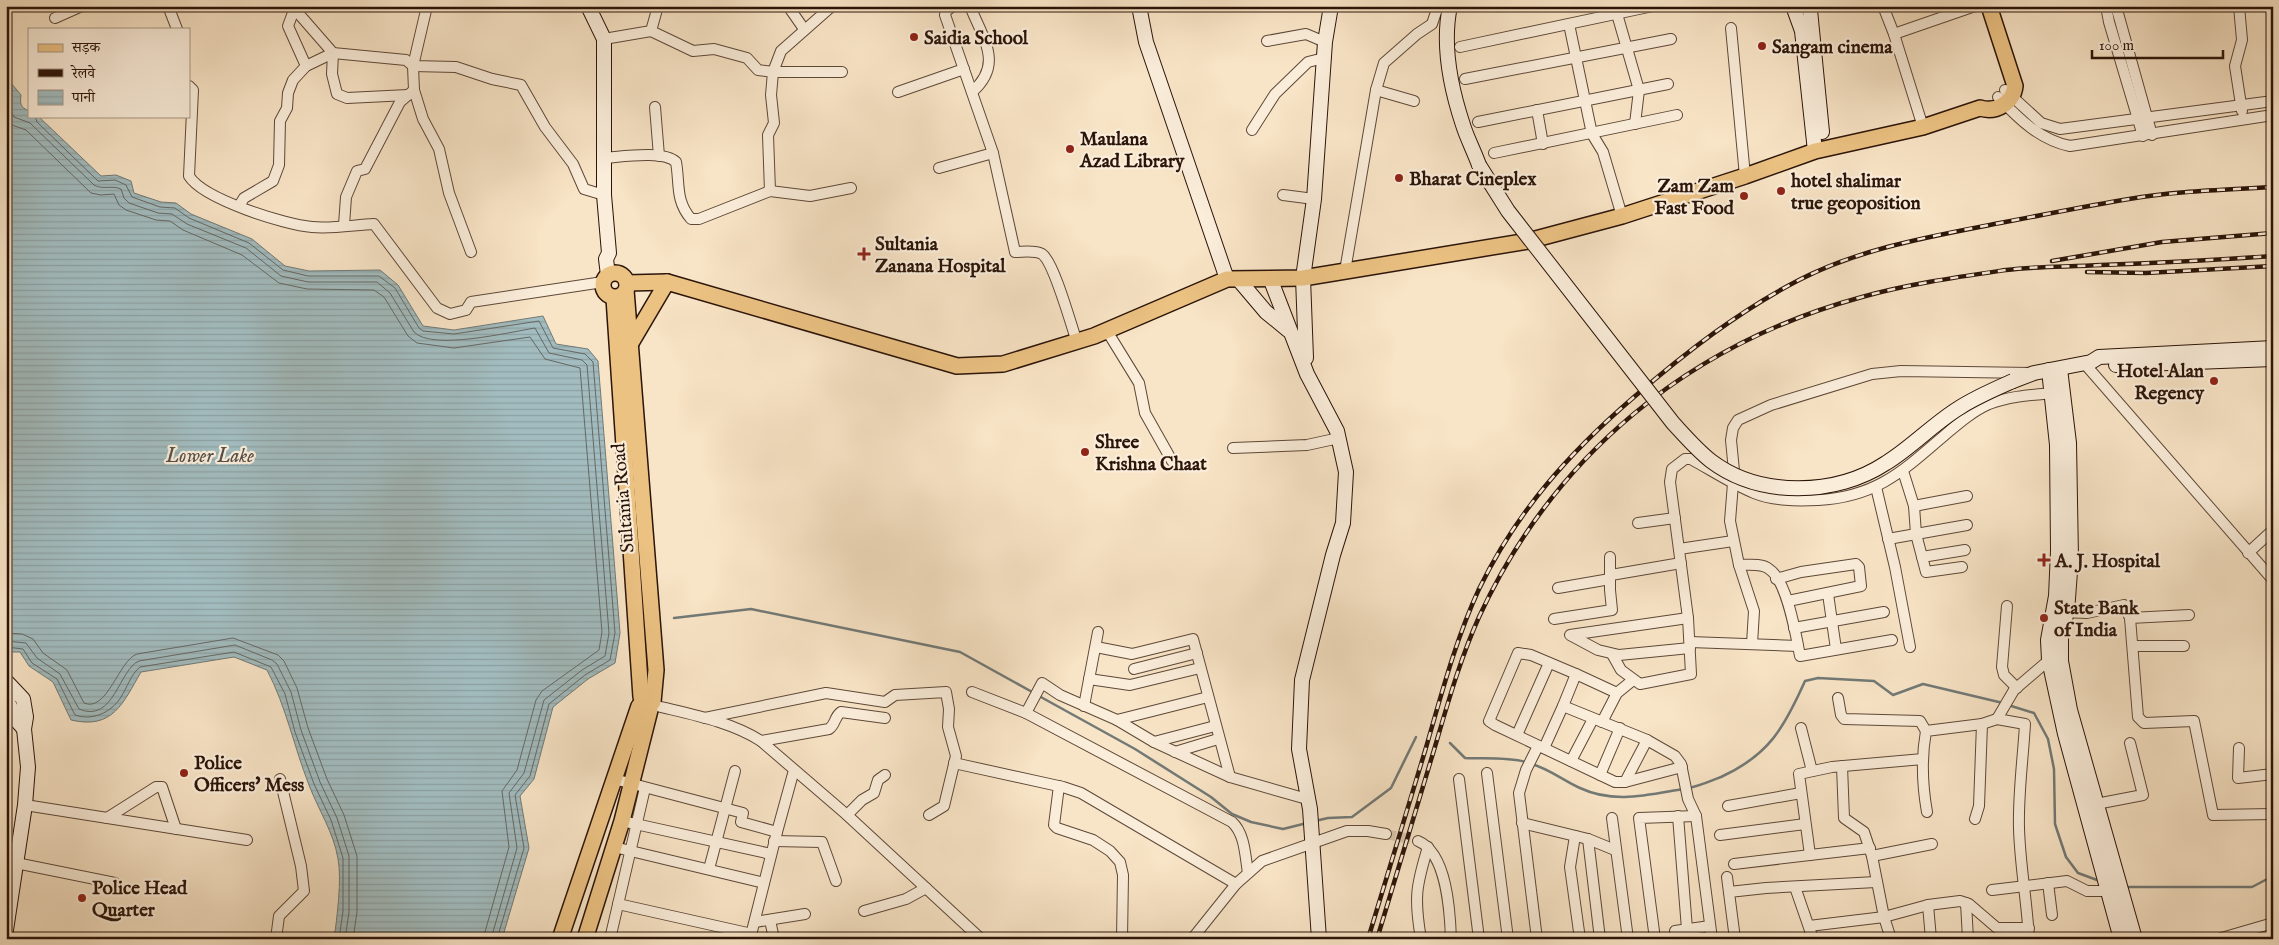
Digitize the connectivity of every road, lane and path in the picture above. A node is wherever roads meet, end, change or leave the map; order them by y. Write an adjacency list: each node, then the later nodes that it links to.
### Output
1 (82, 6): 25 (street)
2 (168, 6): 27 (street)
3 (427, 6): 42 (street)
4 (588, 6): 32 (main road)
5 (658, 6): 30 (street)
6 (788, 6): 28 (street)
7 (832, 6): 28 (street)
8 (953, 6): 43 (street)
9 (970, 6): 53 (street)
10 (1139, 6): 91 (main road)
11 (1331, 6): 35 (main road)
12 (1438, 6): 49 (street)
13 (1450, 6): 104 (main road, bridge)
14 (1653, 6): 24 (street)
15 (1883, 6): 31 (street)
16 (1975, 6): 31 (street)
17 (1980, 6): 54 (main road)
18 (1989, 6): 54 (main road)
19 (2106, 6): 63 (street)
20 (2116, 6): 63 (street)
21 (2239, 6): 58 (street)
22 (293, 8): 38 (street); 41 (street)
23 (1801, 8): 72 (main road)
24 (1617, 14): 26 (street); 37 (street)
25 (55, 18)
26 (1569, 24): 36 (street); 39 (street)
27 (177, 28)
28 (804, 28): 44 (street)
29 (1731, 28): 78 (street)
30 (651, 31): 32 (street); 44 (street)
31 (1894, 34): 67 (street)
32 (604, 39): 76 (main road)
33 (1671, 39): 37 (street)
34 (1268, 41): 35 (street)
35 (1325, 42): 40 (main road)
36 (1460, 47)
37 (1626, 48): 39 (street); 50 (street)
38 (333, 53): 41 (street); 42 (street); 51 (street)
39 (1576, 57): 46 (street); 56 (street)
40 (1324, 58): 68 (street); 83 (main road)
41 (306, 66): 84 (street)
42 (413, 66): 51 (street); 82 (street)
43 (964, 69): 52 (street); 53 (street)
44 (772, 72): 45 (street); 80 (street)
45 (842, 72)
46 (1465, 79)
47 (1668, 84): 50 (street)
48 (190, 87): 84 (street)
49 (1376, 90): 55 (street); 88 (street)
50 (1638, 90): 56 (street); 66 (street)
51 (411, 92): 86 (street); 87 (street)
52 (898, 92)
53 (972, 92): 73 (street)
54 (2005, 97): 63 (street); 67 (main road); 70 (street)
55 (1414, 101)
56 (1585, 101): 60 (street); 69 (street)
57 (2273, 101): 58 (street)
58 (2241, 106): 63 (street); 64 (street)
59 (655, 107): 75 (street)
60 (1537, 110): 65 (street); 71 (street)
61 (2273, 115): 64 (street)
62 (1677, 116): 66 (street)
63 (2142, 118): 70 (street)
64 (2243, 119): 70 (street)
65 (1478, 122)
66 (1635, 124): 69 (street)
67 (1923, 127): 72 (main road)
68 (1252, 130)
69 (1592, 134): 71 (street); 85 (street)
70 (2147, 135)
71 (1543, 144): 74 (street)
72 (1819, 150): 78 (main road)
73 (993, 153): 77 (street); 97 (street)
74 (1494, 153)
75 (659, 156): 76 (street); 80 (street)
76 (603, 158): 82 (main road)
77 (939, 168)
78 (1745, 176): 85 (main road)
79 (851, 188): 80 (street)
80 (770, 191)
81 (1283, 195): 83 (street)
82 (604, 196): 93 (main road)
83 (1314, 199): 90 (main road)
84 (239, 206): 86 (street)
85 (1622, 216): 88 (main road)
86 (344, 225): 93 (street)
87 (471, 252)
88 (1345, 271): 90 (main road)
89 (1270, 278): 90 (main road); 91 (main road); 94 (main road)
90 (1303, 278): 96 (main road)
91 (1232, 279): 94 (main road); 95 (main road)
92 (667, 282): 93 (main road); 97 (main road); 98 (main road)
93 (616, 284): 98 (main road, Sultania Road); 171 (main road, Sultania Road)
94 (1289, 330): 96 (main road); 103 (main road)
95 (1106, 331): 97 (main road); 109 (street)
96 (1304, 331): 103 (main road)
97 (1077, 342)
98 (631, 343): 171 (main road, Sultania Road)
99 (2273, 348): 101 (main road)
100 (2273, 359): 101 (main road)
101 (2088, 362): 102 (main road); 124 (street)
102 (2055, 370): 104 (main road); 105 (main road); 107 (main road)
103 (1308, 374): 106 (main road)
104 (2034, 374): 111 (street)
105 (2053, 394): 107 (main road); 110 (street)
106 (1339, 438): 108 (street); 215 (main road)
107 (2063, 444): 138 (main road)
108 (1233, 448)
109 (1172, 461)
110 (1903, 471): 112 (street); 114 (street)
111 (1734, 482): 112 (street); 115 (street); 121 (street)
112 (1876, 487): 120 (street)
113 (1967, 496): 114 (street)
114 (1914, 506): 119 (street)
115 (1675, 518): 116 (street); 122 (street)
116 (1638, 523)
117 (1967, 525): 119 (street)
118 (2273, 530): 124 (street)
119 (1916, 534): 120 (street); 126 (street)
120 (1888, 539): 153 (street)
121 (1733, 541): 122 (street); 128 (street)
122 (1679, 549): 127 (street)
123 (1965, 550): 126 (street)
124 (2248, 553): 132 (street)
125 (1610, 557): 130 (street)
126 (1922, 557): 129 (street)
127 (1681, 563): 130 (street); 140 (street)
128 (1739, 564): 131 (street); 147 (street)
129 (1962, 566)
130 (1611, 577): 133 (street); 142 (street)
131 (1776, 579): 134 (street); 135 (street)
132 (2273, 580)
133 (1558, 588)
134 (1828, 594): 135 (street); 143 (street)
135 (1788, 602): 144 (street)
136 (2007, 606): 165 (street)
137 (1884, 612): 143 (street)
138 (2060, 612): 141 (street); 157 (main road); 217 (main road)
139 (2189, 614): 141 (street)
140 (1688, 618): 148 (street); 156 (street)
141 (2130, 618): 150 (street)
142 (1554, 619)
143 (1832, 622): 144 (street); 154 (street)
144 (1794, 628): 149 (street)
145 (1098, 632): 152 (street)
146 (1892, 640): 154 (street)
147 (1752, 644): 148 (street); 149 (street)
148 (1690, 645): 156 (street); 163 (street)
149 (1798, 646): 154 (street)
150 (2133, 646): 151 (street); 221 (street)
151 (2184, 646)
152 (1096, 647): 155 (street); 162 (street)
153 (1910, 647)
154 (1836, 650)
155 (1197, 653): 159 (street); 160 (street)
156 (1612, 654): 163 (street)
157 (2049, 660): 165 (street); 217 (main road)
158 (1549, 663): 161 (street); 186 (street); 186 (street)
159 (1200, 668): 162 (street); 168 (street)
160 (1134, 669)
161 (1576, 674): 167 (street); 173 (street)
162 (1090, 679): 172 (street)
163 (1633, 680): 167 (street)
164 (6, 681): 184 (main road)
165 (2016, 689): 177 (street)
166 (972, 692): 174 (street)
167 (1617, 693): 179 (street)
168 (1208, 697): 178 (street); 181 (street)
169 (6, 698): 184 (main road)
170 (1838, 698): 185 (street)
171 (647, 704): 175 (street); 210 (main road, Sultania Road); 212 (main road, Sultania Road)
172 (1084, 706): 174 (street); 178 (street)
173 (1563, 706): 179 (street); 192 (street)
174 (1027, 711): 254 (street)
175 (704, 718): 189 (street); 197 (street)
176 (886, 718): 189 (street)
177 (1997, 719): 180 (street); 262 (street)
178 (1117, 720): 190 (street)
179 (1598, 721): 182 (street); 196 (street)
180 (1982, 724): 185 (street); 228 (street)
181 (1215, 726): 187 (street); 190 (street)
182 (1620, 728): 188 (street); 206 (street)
183 (1801, 728): 202 (street)
184 (24, 729): 216 (main road)
185 (1926, 731): 195 (street)
186 (1517, 735): 192 (street)
187 (1218, 739): 194 (street); 207 (street)
188 (1647, 740): 199 (street); 211 (street)
189 (761, 741): 200 (street)
190 (1154, 742): 194 (street)
191 (2130, 743): 217 (street)
192 (1541, 747): 196 (street); 230 (street)
193 (2239, 748): 204 (street)
194 (1175, 752): 207 (street)
195 (1923, 759): 198 (street); 220 (street)
196 (1571, 761): 206 (street)
197 (954, 763): 213 (street); 223 (street)
198 (1842, 766): 202 (street); 248 (street)
199 (1682, 767): 211 (street); 225 (street)
200 (794, 770): 222 (street); 236 (street)
201 (735, 771): 219 (street)
202 (1812, 771): 214 (street)
203 (1487, 773): 298 (street)
204 (2273, 774)
205 (885, 775): 222 (street)
206 (1600, 775): 211 (street)
207 (1230, 777): 215 (street)
208 (1458, 778): 297 (street)
209 (280, 779): 286 (street)
210 (614, 779): 212 (street); 287 (main road, Sultania Road)
211 (1625, 782)
212 (639, 786): 219 (street); 229 (main road, Sultania Road); 231 (street)
213 (1059, 786): 261 (street); 292 (street)
214 (1801, 793): 218 (street); 232 (street)
215 (1309, 804): 238 (main road)
216 (25, 805): 226 (street); 251 (main road)
217 (2090, 805): 267 (main road); 313 (main road)
218 (1728, 806)
219 (725, 809): 236 (street); 242 (street)
220 (1927, 812)
221 (2273, 814)
222 (847, 815): 264 (street)
223 (929, 816)
224 (1678, 816): 225 (street); 281 (street); 303 (street)
225 (1696, 816): 278 (street)
226 (107, 818): 233 (street); 233 (street)
227 (1612, 818): 247 (street)
228 (1974, 819)
229 (622, 821): 231 (street); 244 (main road, Sultania Road)
230 (1522, 823): 237 (street); 299 (street)
231 (637, 824): 242 (street); 246 (street)
232 (1805, 824): 235 (street); 250 (street)
233 (176, 829): 239 (street)
234 (1386, 834): 238 (street)
235 (1720, 835)
236 (775, 836): 249 (street); 256 (street)
237 (1575, 836): 240 (street); 300 (street)
238 (1312, 837): 254 (street); 294 (main road)
239 (246, 840)
240 (1588, 840): 247 (street); 301 (street)
241 (1418, 841): 245 (street)
242 (717, 842): 249 (street); 253 (street)
243 (1932, 844): 248 (street)
244 (614, 847): 246 (street); 288 (main road, Sultania Road)
245 (1428, 847): 295 (street); 296 (street)
246 (631, 850): 253 (street); 269 (street)
247 (1616, 850): 302 (street)
248 (1871, 852): 250 (street); 258 (street)
249 (771, 854): 257 (street)
250 (1810, 855): 252 (street)
251 (16, 863): 259 (street); 282 (main road)
252 (1734, 864)
253 (709, 869): 257 (street)
254 (1248, 873): 261 (street)
255 (1727, 877): 266 (street)
256 (836, 881)
257 (764, 882): 276 (street)
258 (1876, 882): 263 (street); 274 (street)
259 (115, 883)
260 (2048, 883): 262 (street); 267 (street); 273 (street)
261 (1236, 884): 293 (street)
262 (2022, 886): 265 (street); 280 (street)
263 (1795, 887): 266 (street); 279 (street)
264 (926, 888): 271 (street); 291 (street)
265 (1992, 890)
266 (1729, 892): 306 (street)
267 (2108, 892): 312 (main road)
268 (1966, 903): 270 (street); 283 (street); 310 (street)
269 (618, 904): 284 (street); 289 (street)
270 (1928, 905): 274 (street); 309 (street)
271 (864, 911)
272 (805, 914): 275 (street)
273 (2052, 915)
274 (1884, 917): 279 (street); 308 (street)
275 (770, 920): 276 (street); 290 (street)
276 (755, 922): 284 (street)
277 (2273, 923): 285 (street)
278 (1710, 926): 281 (street); 305 (street)
279 (1809, 926): 307 (street)
280 (2029, 928): 283 (street); 311 (street)
281 (1687, 929): 304 (street)
282 (6, 930)
283 (1997, 934)
284 (751, 936)
285 (2230, 937): 314 (street)
286 (276, 939)
287 (560, 939)
288 (585, 939)
289 (610, 939)
290 (774, 939)
291 (981, 939)
292 (1122, 939)
293 (1192, 939)
294 (1319, 939)
295 (1421, 939)
296 (1451, 939)
297 (1479, 939)
298 (1508, 939)
299 (1537, 939)
300 (1580, 939)
301 (1600, 939)
302 (1628, 939)
303 (1655, 939)
304 (1676, 939)
305 (1712, 939)
306 (1735, 939)
307 (1814, 939)
308 (1891, 939)
309 (1931, 939)
310 (1968, 939)
311 (2029, 939)
312 (2121, 939)
313 (2134, 939)
314 (2218, 939)

